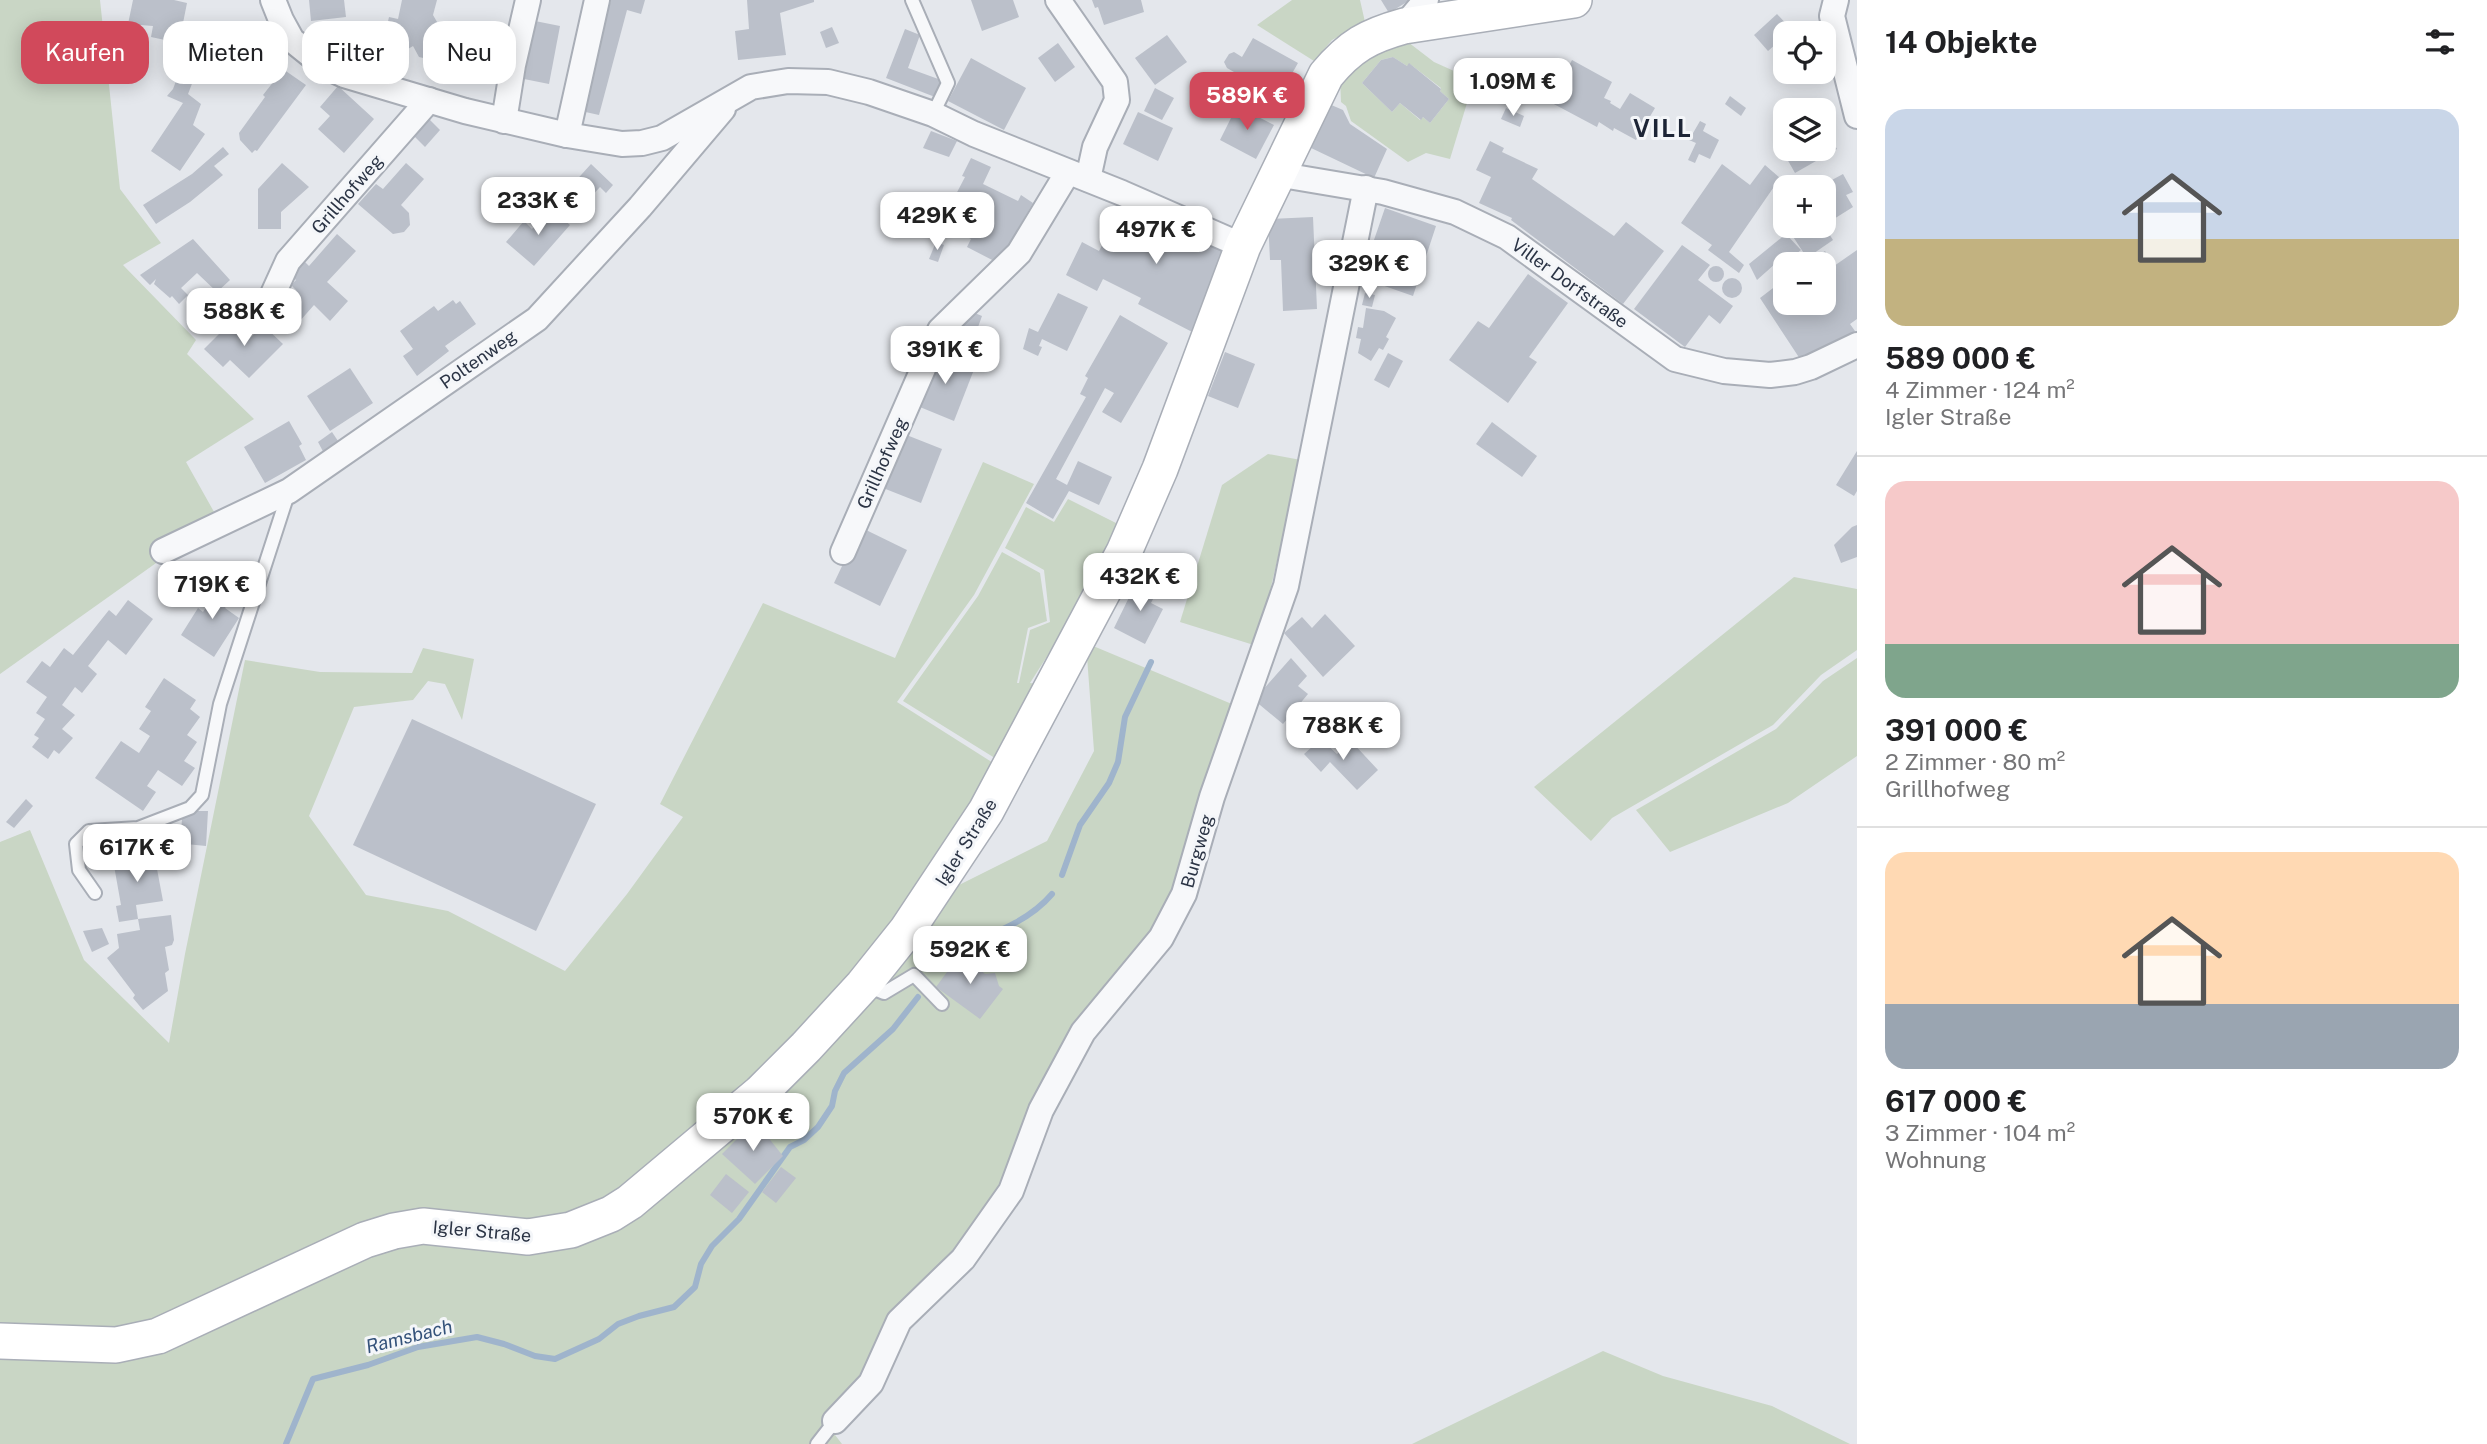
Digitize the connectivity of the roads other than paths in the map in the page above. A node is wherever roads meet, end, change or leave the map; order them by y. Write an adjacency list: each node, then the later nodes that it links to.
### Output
1 (273, 0): 10 (street)
2 (528, 0): 13 (street)
3 (597, 0): 14 (street)
4 (912, 0): 11 (lane)
5 (1058, 0): 16 (street, Grillhofweg)
6 (1574, 0): 8 (main road, Igler Straße)
7 (1830, 5): 12 (street)
8 (1415, 13): 15 (main road, Igler Straße)
9 (734, 95): 11 (street); 14 (street); 21 (street, Poltenweg)
10 (429, 100): 13 (street); 19 (street, Grillhofweg)
11 (933, 114): 16 (street)
12 (1857, 116)
13 (504, 121): 14 (street)
14 (567, 135)
15 (1276, 174): 17 (street, Viller Dorfstraße); 18 (main road, Igler Straße)
16 (1078, 176): 18 (street); 23 (street, Grillhofweg)
17 (1366, 188): 20 (street, Viller Dorfstraße); 28 (street, Burgweg)
18 (1243, 246): 25 (main road, Igler Straße)
19 (273, 294)
20 (1857, 345)
21 (289, 491): 22 (street, Poltenweg); 24 (lane)
22 (163, 551)
23 (844, 552)
24 (95, 893)
25 (863, 985): 26 (lane); 27 (main road, Igler Straße)
26 (942, 1004)
27 (0, 1341)
28 (835, 1421): 29 (lane)
29 (817, 1444)

